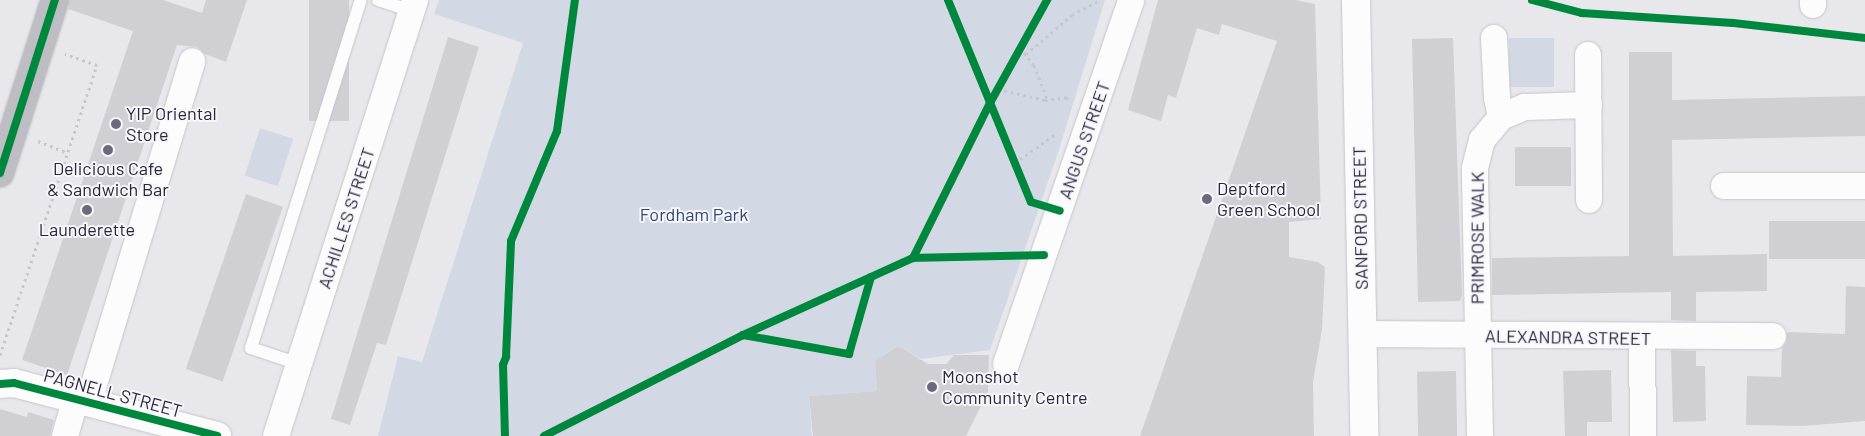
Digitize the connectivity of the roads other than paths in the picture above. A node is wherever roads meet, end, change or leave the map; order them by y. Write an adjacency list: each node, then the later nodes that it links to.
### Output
1 (55, 0): 12 (highway)
2 (361, 0): 20 (lane)
3 (378, 0): 6 (lane)
4 (1131, 0): 21 (street, ANGUS STREET)
5 (1356, 0): 16 (main road, SANFORD STREET)
6 (414, 5): 20 (street, ACHILLES STREET)
7 (1494, 38): 11 (street)
8 (1588, 55): 10 (street)
9 (192, 61): 23 (street)
10 (1589, 105): 11 (street, PRIMROSE WALK); 15 (street)
11 (1501, 117): 17 (street, PRIMROSE WALK)
12 (0, 173)
13 (1724, 186): 14 (street)
14 (1865, 186)
15 (1589, 200)
16 (1362, 334): 17 (street, ALEXANDRA STREET); 27 (main road, SANFORD STREET)
17 (1477, 335): 19 (street, ALEXANDRA STREET); 28 (street, PRIMROSE WALK)
18 (1773, 336): 19 (street, ALEXANDRA STREET)
19 (1642, 338): 29 (street)
20 (299, 364): 26 (street, ACHILLES STREET)
21 (1006, 364)
22 (5, 377): 23 (main road, PAGNELL STREET)
23 (83, 400): 24 (street); 25 (main road, PAGNELL STREET)
24 (65, 436)
25 (217, 436)
26 (276, 436)
27 (1364, 436)
28 (1480, 436)
29 (1643, 436)

